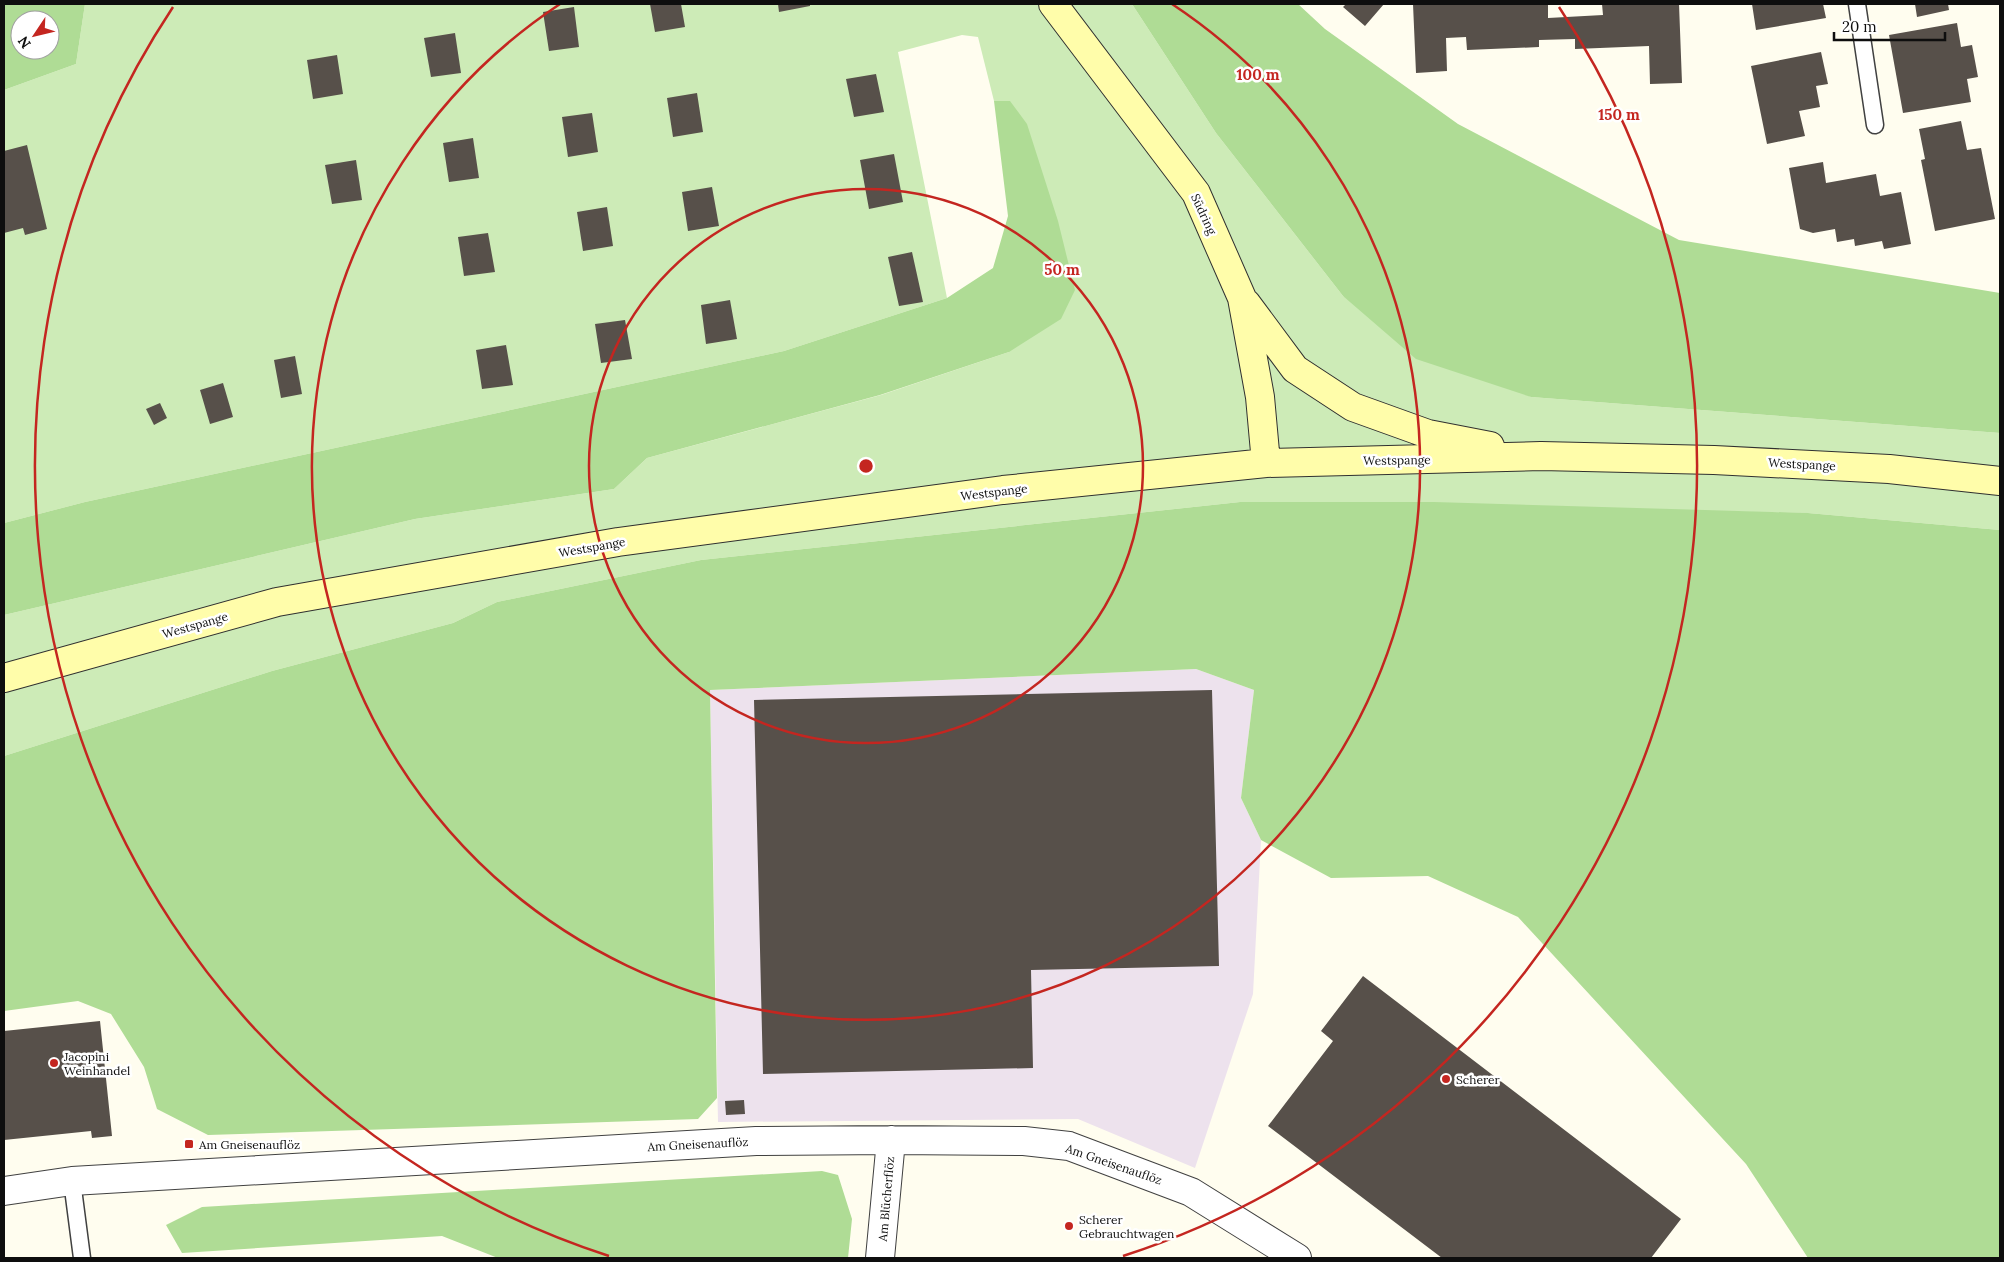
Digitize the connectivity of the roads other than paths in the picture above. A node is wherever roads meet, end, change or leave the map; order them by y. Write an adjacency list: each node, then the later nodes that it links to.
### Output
1 (1053, 4): 4 (main road, Südring)
2 (1857, 4): 3 (lane)
3 (1875, 125)
4 (1242, 298): 5 (main road); 6 (main road, Südring)
5 (1541, 456): 6 (main road, Westspange); 7 (main road, Westspange)
6 (1266, 463): 8 (main road, Westspange)
7 (2000, 480)
8 (4, 678)
9 (891, 1140): 10 (street, Am Gneisenauflöz); 13 (street, Am Blücherflöz); 14 (street, Am Gneisenauflöz)
10 (72, 1181): 11 (street, Am Gneisenauflöz); 12 (lane)
11 (4, 1191)
12 (82, 1258)
13 (880, 1258)
14 (1297, 1258)

